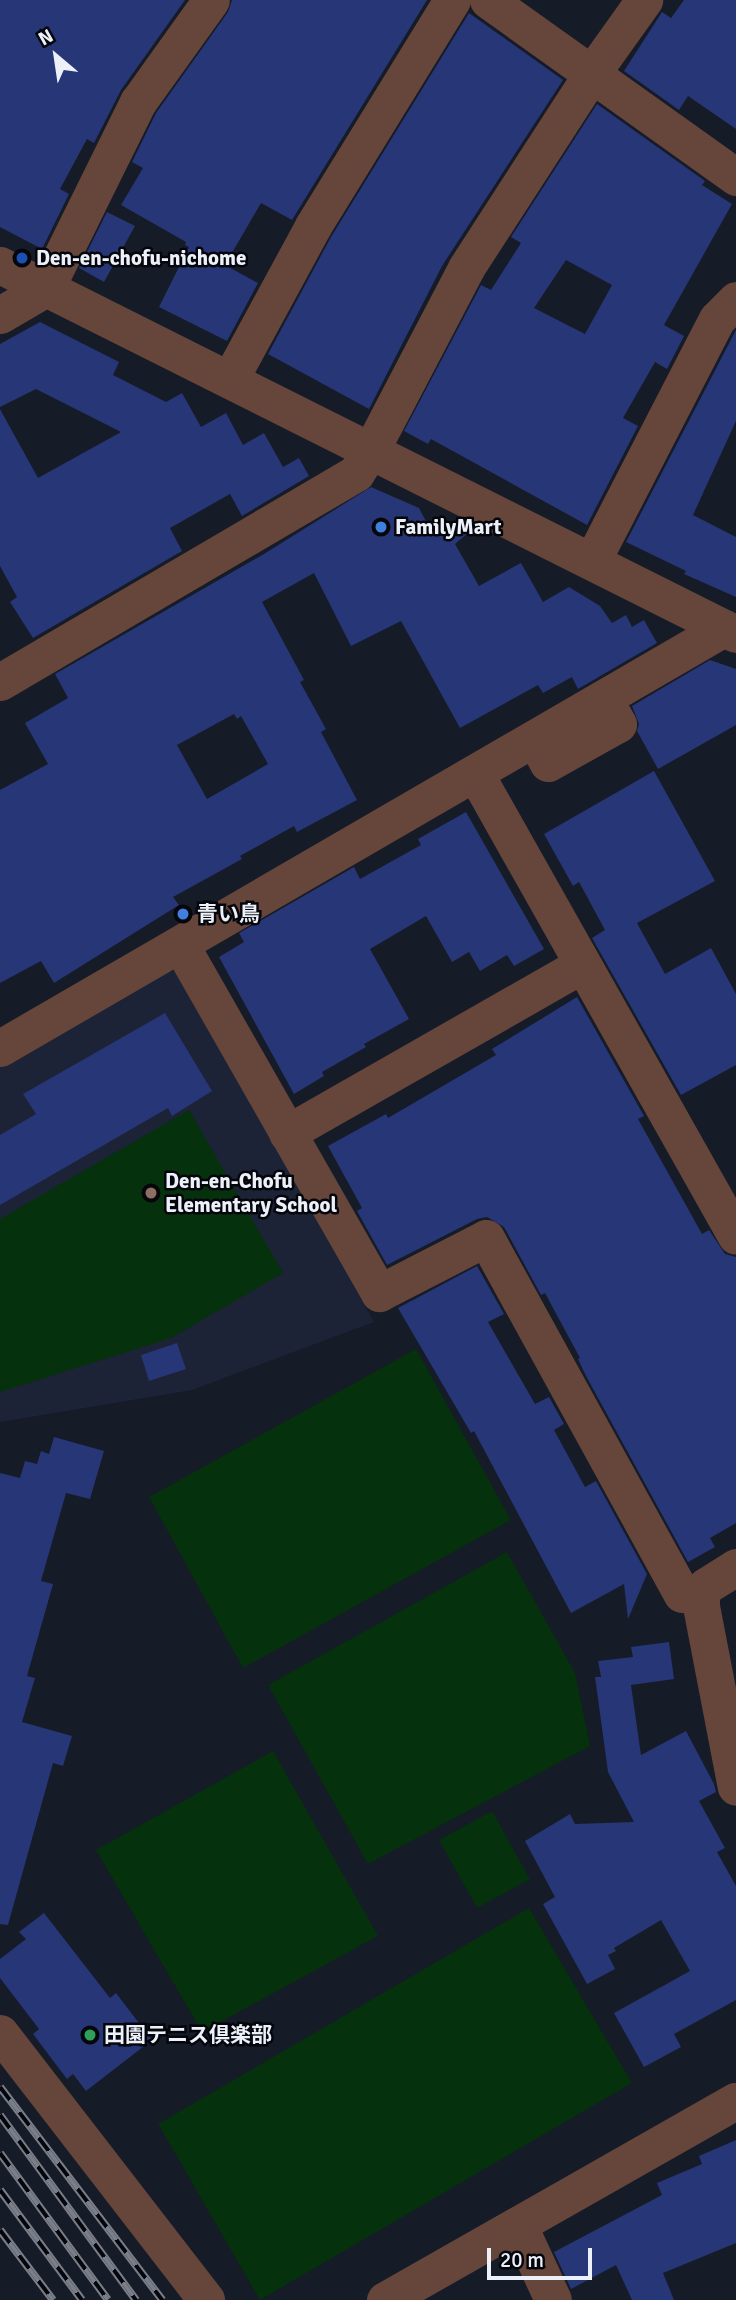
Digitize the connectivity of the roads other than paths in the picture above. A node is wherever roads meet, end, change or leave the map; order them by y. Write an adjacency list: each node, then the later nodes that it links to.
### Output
1 (211, 0): 8 (street)
2 (452, 0): 11 (street)
3 (488, 0): 5 (street)
4 (644, 0): 5 (street)
5 (592, 74): 6 (street); 12 (street)
6 (736, 177)
7 (0, 265): 8 (street)
8 (46, 288): 10 (street); 11 (street)
9 (736, 300): 13 (street)
10 (0, 315)
11 (230, 379): 12 (street)
12 (371, 450): 13 (street); 15 (street)
13 (592, 561): 14 (street)
14 (730, 631): 16 (street)
15 (0, 682)
16 (475, 773): 17 (street); 18 (street)
17 (180, 944): 19 (street); 20 (street)
18 (582, 965): 20 (street); 21 (street)
19 (0, 1048)
20 (287, 1132): 23 (street)
21 (736, 1236)
22 (736, 1567): 23 (street)
23 (701, 1594): 24 (street)
24 (736, 1787)
25 (0, 2033): 28 (street)
26 (736, 2101): 27 (street)
27 (519, 2226): 29 (street); 30 (street)
28 (206, 2300)
29 (385, 2300)
30 (553, 2300)

